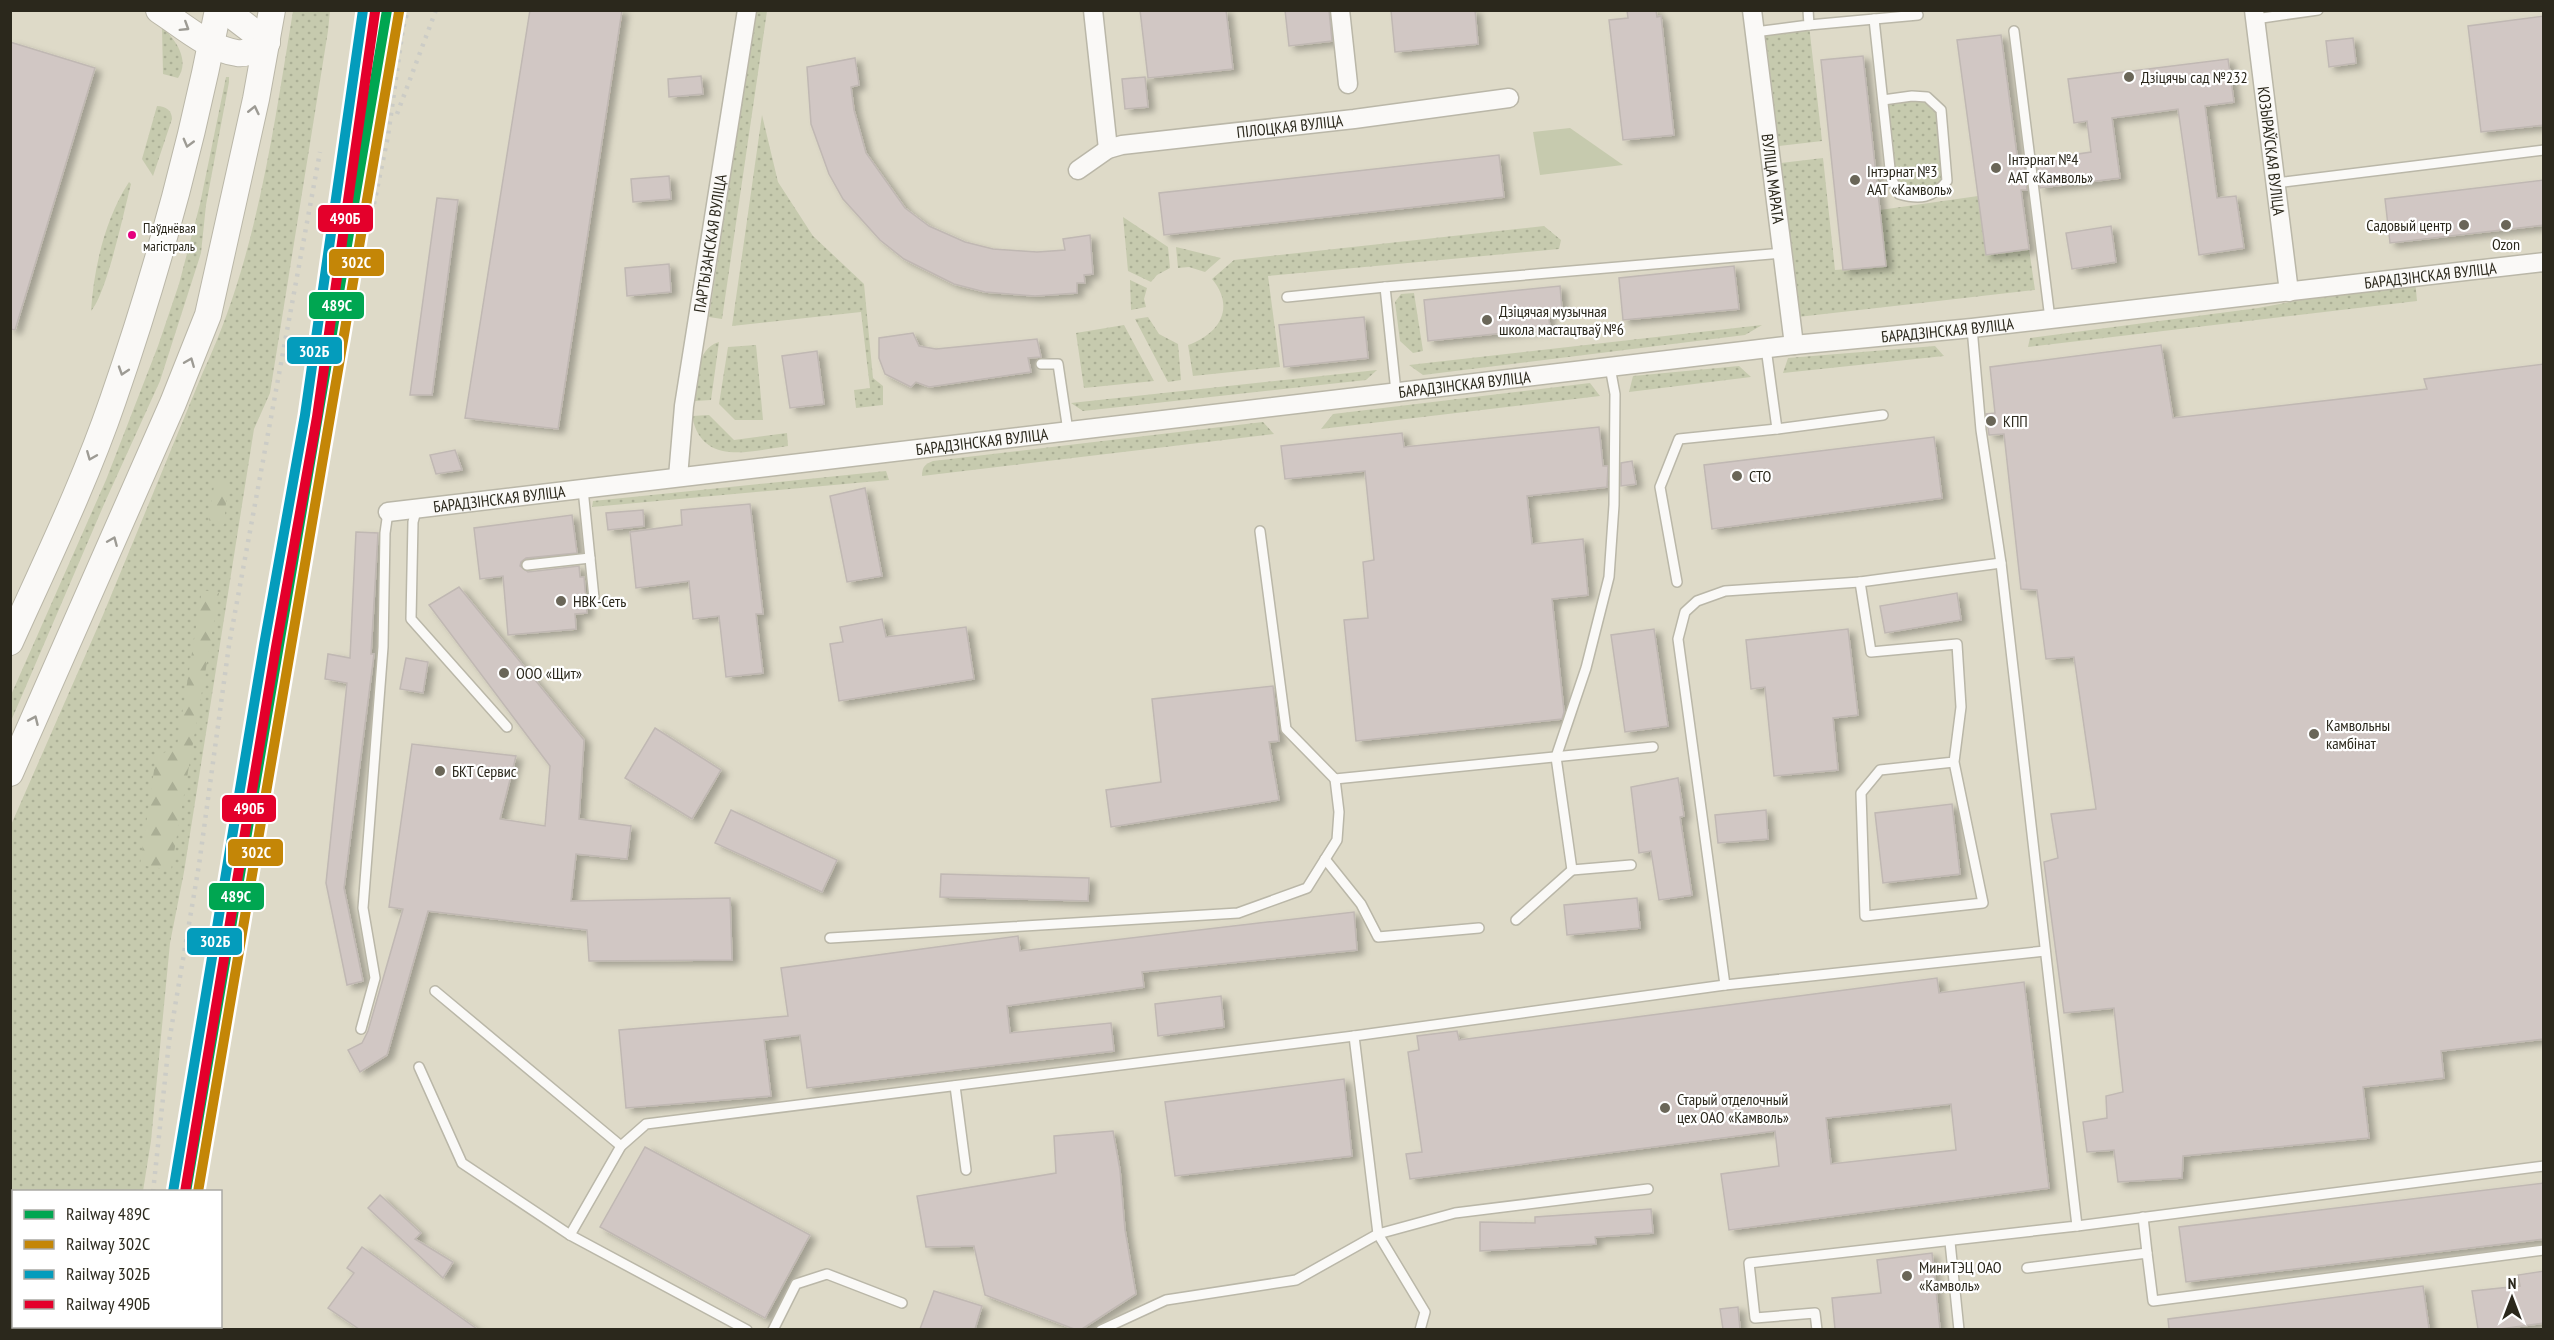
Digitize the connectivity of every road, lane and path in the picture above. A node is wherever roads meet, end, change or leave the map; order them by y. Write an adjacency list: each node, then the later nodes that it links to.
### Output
1 (159, 10): 18 (main road, one-way to 18)
2 (218, 10): 18 (main road)
3 (225, 10): 17 (main road)
4 (272, 10): 17 (main road)
5 (747, 10): 41 (street, ПАРТЫЗАНСКАЯ ВУЛІЦА)
6 (1093, 10): 22 (street)
7 (1340, 10): 19 (street)
8 (1752, 10): 16 (street, ВУЛІЦА МАРАТА)
9 (1808, 10): 14 (lane)
10 (2318, 10): 12 (lane)
11 (1918, 15): 13 (lane)
12 (2255, 15): 25 (street, КОЗЫРАЎСКАЯ ВУЛІЦА)
13 (1874, 19): 14 (lane); 21 (lane)
14 (1809, 25): 16 (lane)
15 (2014, 31): 31 (lane)
16 (1755, 32): 26 (street, ВУЛІЦА МАРАТА)
17 (267, 42): 18 (main road); 57 (main road, one-way to 17)
18 (212, 44): 52 (main road, one-way to 52)
19 (1348, 84)
20 (1509, 98): 22 (street, ПІЛОЦКАЯ ВУЛІЦА)
21 (1883, 100): 21 (lane)
22 (1108, 149): 24 (street, ПІЛОЦКАЯ ВУЛІЦА)
23 (2544, 150): 25 (lane)
24 (1078, 170)
25 (2276, 183): 29 (street, КОЗЫРАЎСКАЯ ВУЛІЦА)
26 (1782, 253): 28 (lane); 33 (street, ВУЛІЦА МАРАТА)
27 (2544, 262): 29 (street, БАРАДЗІНСКАЯ ВУЛІЦА)
28 (1385, 287): 30 (lane); 37 (lane)
29 (2289, 292): 31 (street, БАРАДЗІНСКАЯ ВУЛІЦА)
30 (1287, 297)
31 (2050, 319): 32 (street, БАРАДЗІНСКАЯ ВУЛІЦА)
32 (1972, 328): 33 (street, БАРАДЗІНСКАЯ ВУЛІЦА); 47 (lane)
33 (1794, 345): 34 (street, БАРАДЗІНСКАЯ ВУЛІЦА)
34 (1766, 348): 36 (street, БАРАДЗІНСКАЯ ВУЛІЦА); 39 (lane)
35 (1041, 364): 40 (lane)
36 (1610, 367): 37 (street, БАРАДЗІНСКАЯ ВУЛІЦА); 55 (lane)
37 (1396, 392): 40 (street, БАРАДЗІНСКАЯ ВУЛІЦА)
38 (1883, 416): 39 (lane)
39 (1777, 429): 49 (lane)
40 (1068, 431): 41 (street, БАРАДЗІНСКАЯ ВУЛІЦА)
41 (678, 477): 42 (street, БАРАДЗІНСКАЯ ВУЛІЦА)
42 (583, 489): 43 (street, БАРАДЗІНСКАЯ ВУЛІЦА); 46 (lane)
43 (417, 507): 44 (street, БАРАДЗІНСКАЯ ВУЛІЦА); 53 (lane)
44 (388, 512): 68 (lane)
45 (1260, 531): 58 (lane)
46 (590, 558): 48 (lane); 51 (lane)
47 (2001, 563): 50 (lane); 65 (lane)
48 (527, 565)
49 (1677, 582)
50 (1860, 582): 56 (lane); 66 (lane)
51 (594, 598)
52 (10, 642)
53 (507, 727)
54 (1653, 747): 55 (lane)
55 (1556, 757): 58 (lane); 61 (lane)
56 (1954, 762): 56 (lane)
57 (10, 773)
58 (1335, 779): 59 (lane)
59 (1325, 859): 63 (lane); 64 (lane)
60 (1631, 865): 61 (lane)
61 (1572, 870): 62 (lane)
62 (1516, 920)
63 (1479, 928)
64 (830, 938)
65 (2045, 951): 66 (lane); 77 (lane)
66 (1725, 985): 69 (lane)
67 (435, 991): 72 (lane)
68 (360, 1029)
69 (1354, 1036): 71 (lane); 78 (lane)
70 (419, 1067): 79 (lane)
71 (955, 1086): 72 (lane); 74 (lane)
72 (621, 1146): 79 (lane)
73 (2544, 1166): 76 (lane)
74 (966, 1170)
75 (1648, 1189): 78 (lane)
76 (2143, 1217): 77 (lane); 82 (lane)
77 (2078, 1226): 80 (lane)
78 (1378, 1234): 87 (lane); 88 (lane)
79 (570, 1235): 85 (lane)
80 (1950, 1242): 89 (lane); 90 (lane)
81 (2544, 1250): 82 (lane)
82 (2147, 1253): 83 (lane)
83 (2027, 1268)
84 (902, 1303): 86 (lane)
85 (747, 1329)
86 (773, 1329)
87 (1101, 1329)
88 (1420, 1329)
89 (1817, 1329)
90 (1959, 1329)

